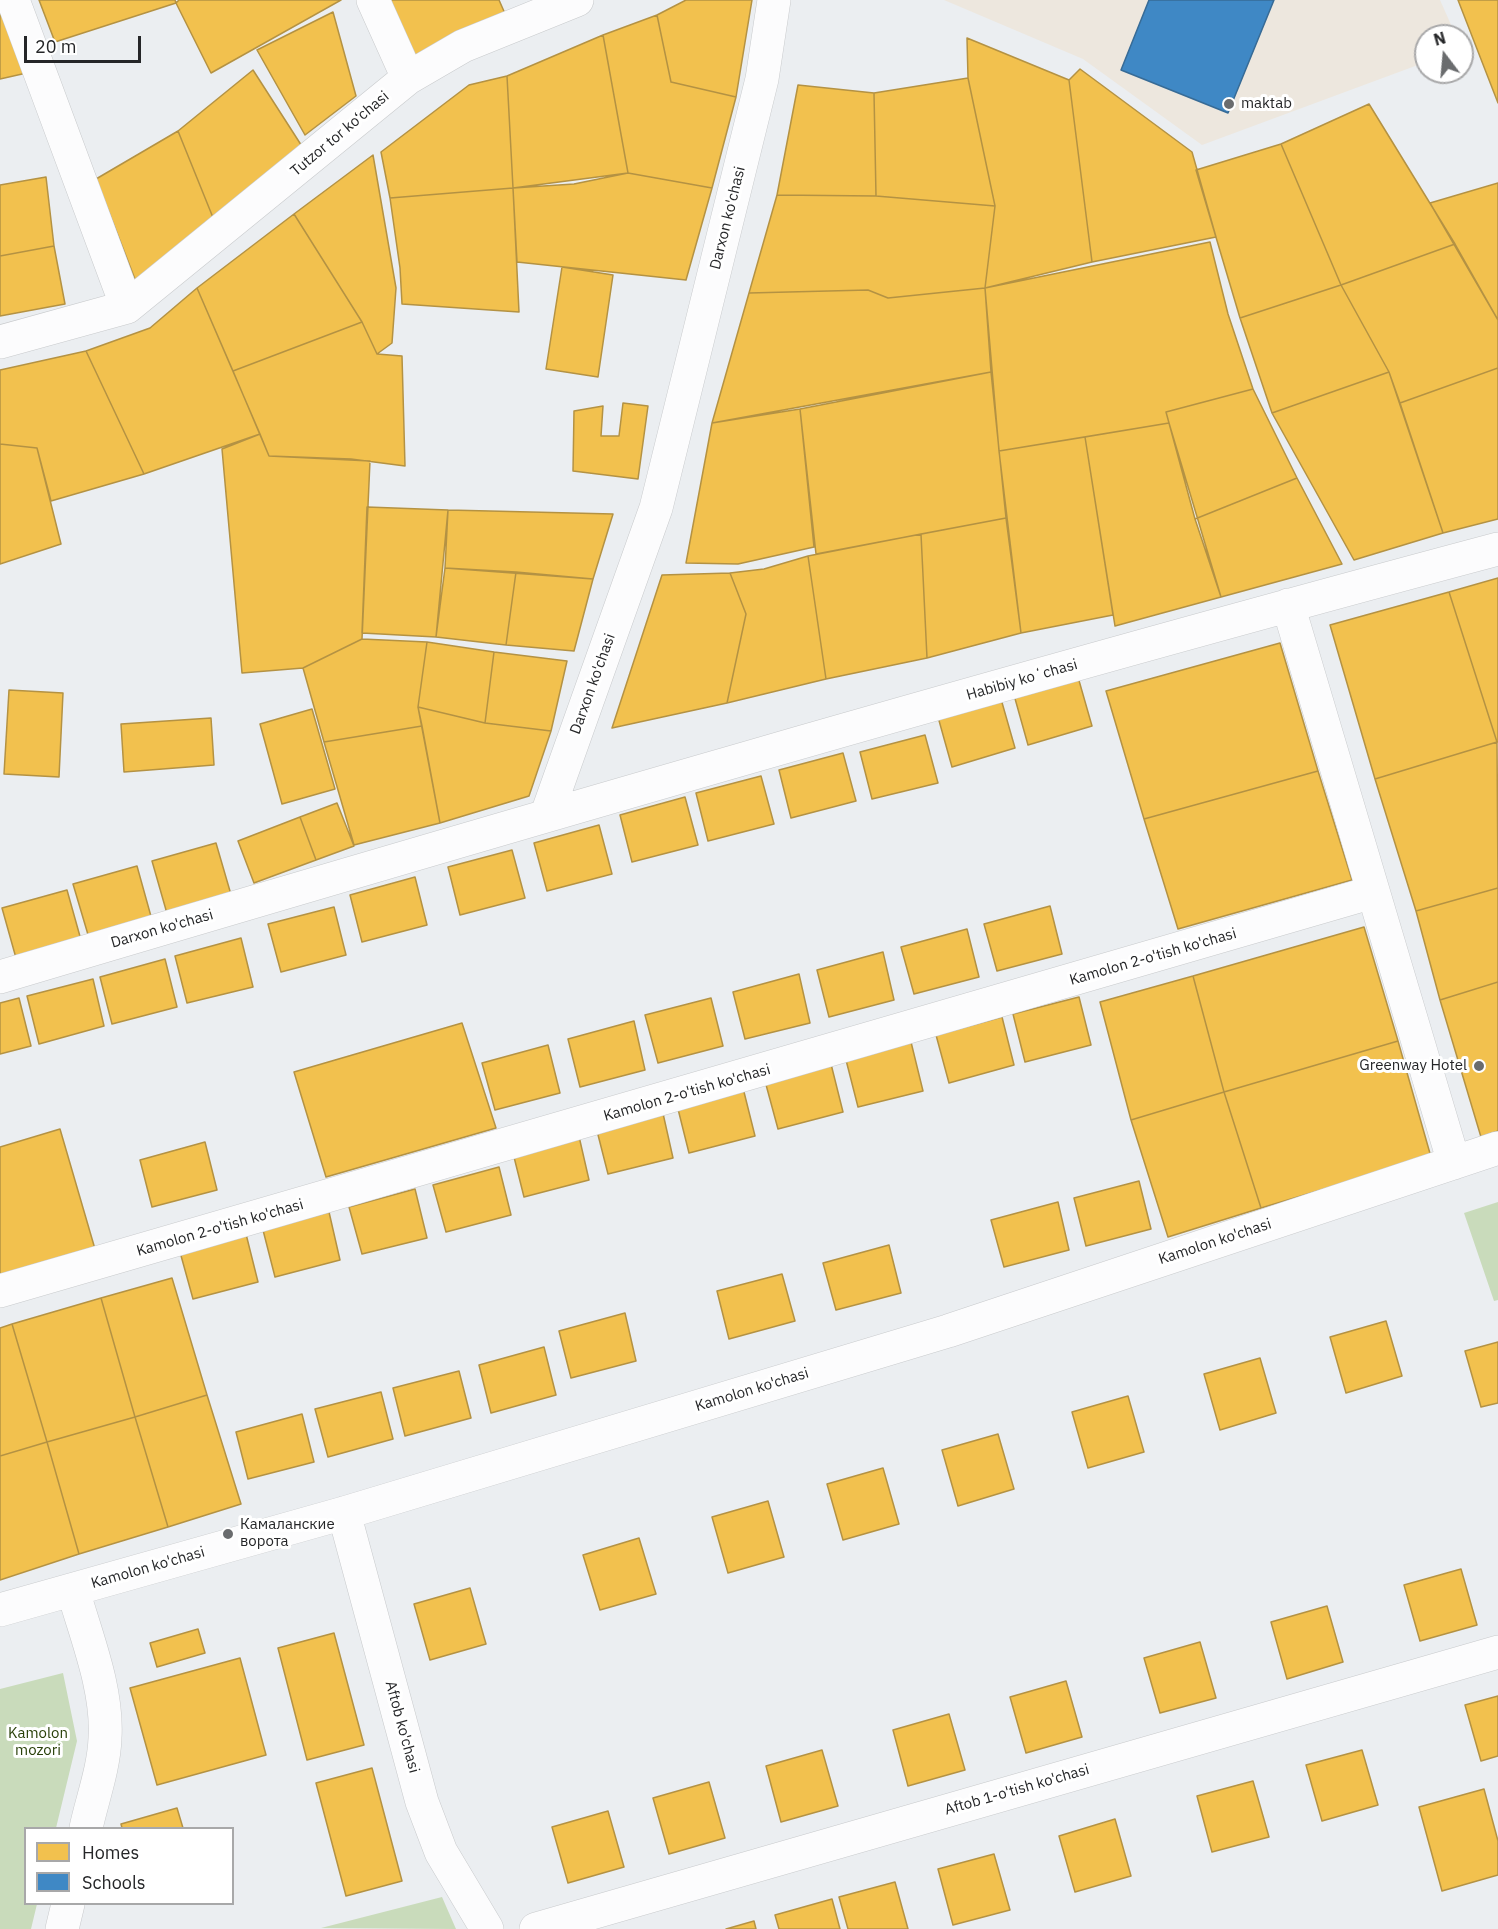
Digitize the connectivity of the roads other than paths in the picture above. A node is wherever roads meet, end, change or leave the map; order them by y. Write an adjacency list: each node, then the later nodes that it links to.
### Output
1 (13, 0): 6 (street)
2 (373, 0): 5 (street)
3 (577, 0): 5 (street, Tutzor tor ko‘chasi)
4 (774, 0): 10 (street, Darxon ko'chasi)
5 (408, 78): 6 (street, Tutzor tor ko‘chasi)
6 (127, 307): 7 (street, Tutzor tor ko‘chasi)
7 (0, 342)
8 (1498, 549): 9 (street, Habibiy koʻchasi)
9 (1288, 605): 10 (street, Habibiy koʻchasi); 11 (street)
10 (547, 814): 12 (street, Darxon ko'chasi)
11 (1373, 892): 14 (street); 15 (street, Kamolon 2-o'tish ko'chasi)
12 (0, 976)
13 (1498, 1148): 14 (street, Kamolon ko'chasi)
14 (1454, 1163): 16 (street, Kamolon ko'chasi)
15 (0, 1292)
16 (344, 1513): 17 (street, Kamolon ko'chasi); 23 (street, Aftob ko'chasi)
17 (73, 1590): 18 (street, Kamolon ko'chasi); 20 (street)
18 (0, 1610)
19 (1498, 1652): 24 (street, Aftob 1-o'tish ko'chasi)
20 (86, 1827)
21 (68, 1905): 22 (street)
22 (62, 1929)
23 (487, 1929)
24 (536, 1929)

